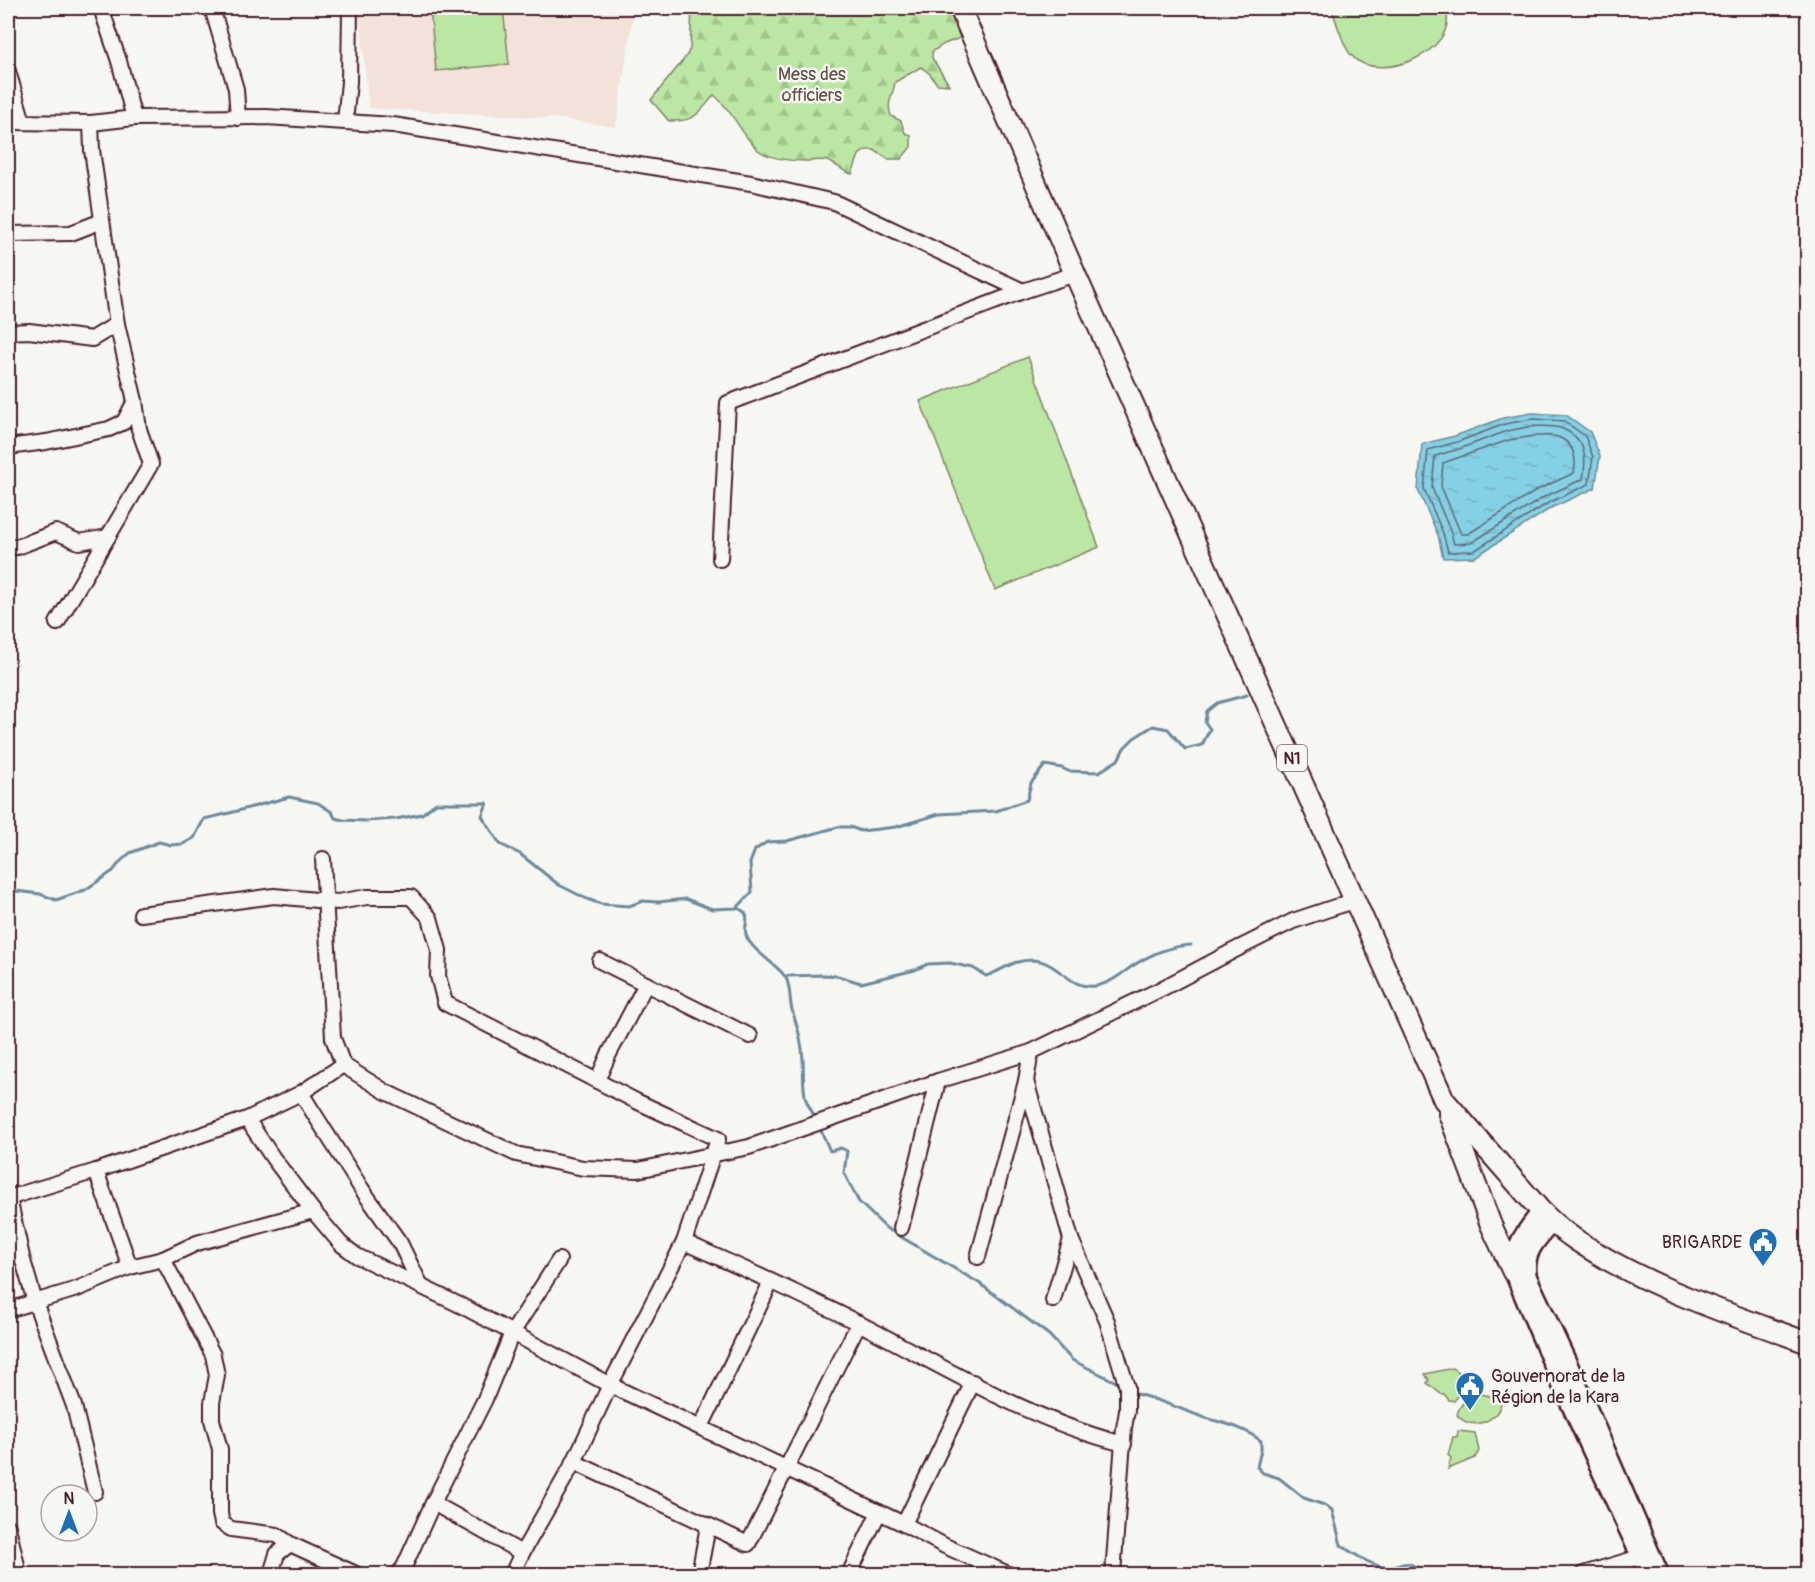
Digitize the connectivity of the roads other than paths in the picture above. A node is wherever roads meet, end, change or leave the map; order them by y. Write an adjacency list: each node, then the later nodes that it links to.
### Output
1 (101, 8): 7 (street)
2 (212, 8): 6 (street)
3 (350, 8): 10 (street)
4 (960, 8): 14 (highway, N1)
5 (8, 71): 9 (street)
6 (238, 117): 7 (street); 10 (street)
7 (134, 118): 11 (street)
8 (8, 122): 9 (street)
9 (23, 122): 11 (street)
10 (345, 122): 15 (street)
11 (91, 123): 12 (street)
12 (102, 221): 13 (street); 16 (street)
13 (8, 234)
14 (1075, 274): 15 (street); 25 (highway, N1)
15 (1023, 291): 22 (street)
16 (117, 324): 17 (street); 18 (street)
17 (8, 332)
18 (135, 401): 19 (street); 20 (street)
19 (8, 447)
20 (108, 537): 21 (street); 23 (street)
21 (8, 546)
22 (720, 558)
23 (57, 623)
24 (323, 859): 26 (street)
25 (1356, 900): 31 (street); 37 (highway, N1)
26 (325, 902): 27 (street); 32 (street); 33 (street)
27 (141, 914)
28 (600, 961): 29 (street)
29 (646, 984): 30 (street); 33 (street)
30 (750, 1036)
31 (1031, 1052): 34 (street); 35 (street)
32 (343, 1065): 36 (street); 39 (street)
33 (597, 1081): 39 (street)
34 (938, 1081): 39 (street); 44 (street)
35 (1026, 1081): 45 (street); 47 (street)
36 (301, 1093): 38 (street); 53 (street)
37 (1444, 1100): 43 (highway, N1); 51 (highway)
38 (247, 1119): 40 (street); 42 (street)
39 (713, 1156): 46 (street)
40 (96, 1171): 41 (street); 50 (street)
41 (8, 1198): 55 (street)
42 (314, 1211): 48 (street); 53 (street)
43 (1546, 1217): 51 (main road); 59 (highway, N1); 62 (main road)
44 (901, 1228)
45 (1071, 1239): 54 (street); 64 (street)
46 (684, 1242): 52 (street); 61 (street)
47 (978, 1257)
48 (163, 1260): 50 (street); 73 (street)
49 (559, 1260): 58 (street)
50 (130, 1268): 55 (street)
51 (1513, 1272): 62 (main road)
52 (771, 1282): 57 (street); 63 (street)
53 (421, 1286): 58 (street)
54 (1053, 1300)
55 (35, 1302): 56 (street); 67 (street)
56 (8, 1310)
57 (859, 1323): 60 (street); 66 (street)
58 (512, 1333): 61 (street); 68 (street)
59 (1808, 1343)
60 (973, 1382): 64 (street); 70 (street)
61 (610, 1384): 63 (street); 65 (street)
62 (1572, 1389): 75 (main road); 87 (main road)
63 (701, 1427): 66 (street)
64 (1124, 1444): 84 (street)
65 (574, 1462): 71 (street); 74 (street)
66 (788, 1468): 69 (street); 71 (street)
67 (93, 1483)
68 (433, 1503): 74 (street); 79 (street)
69 (879, 1512): 70 (street); 82 (street)
70 (904, 1524): 83 (street)
71 (708, 1526): 81 (street)
72 (8, 1527): 76 (street)
73 (290, 1544): 77 (street); 78 (street)
74 (522, 1553): 80 (street)
75 (1640, 1557): 85 (street); 86 (main road)
76 (19, 1575)
77 (271, 1575)
78 (356, 1575)
79 (398, 1575)
80 (512, 1575)
81 (699, 1575)
82 (849, 1575)
83 (1008, 1575)
84 (1113, 1575)
85 (1583, 1575)
86 (1648, 1575)
87 (1660, 1575)

